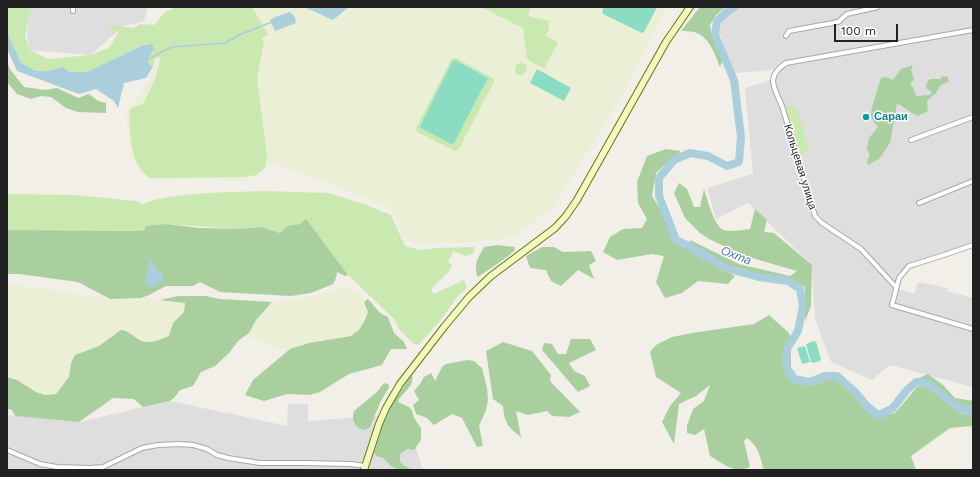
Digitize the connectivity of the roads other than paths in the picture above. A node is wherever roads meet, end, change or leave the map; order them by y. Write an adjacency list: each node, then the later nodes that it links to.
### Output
1 (690, 7): 13 (main road)
2 (878, 7): 4 (street)
3 (973, 30): 10 (street, Кольцевая улица)
4 (786, 36)
5 (973, 117): 6 (street)
6 (911, 140)
7 (973, 181): 8 (street)
8 (919, 203)
9 (973, 245): 10 (street)
10 (896, 287): 11 (street)
11 (973, 329)
12 (7, 450): 13 (street)
13 (365, 468)

